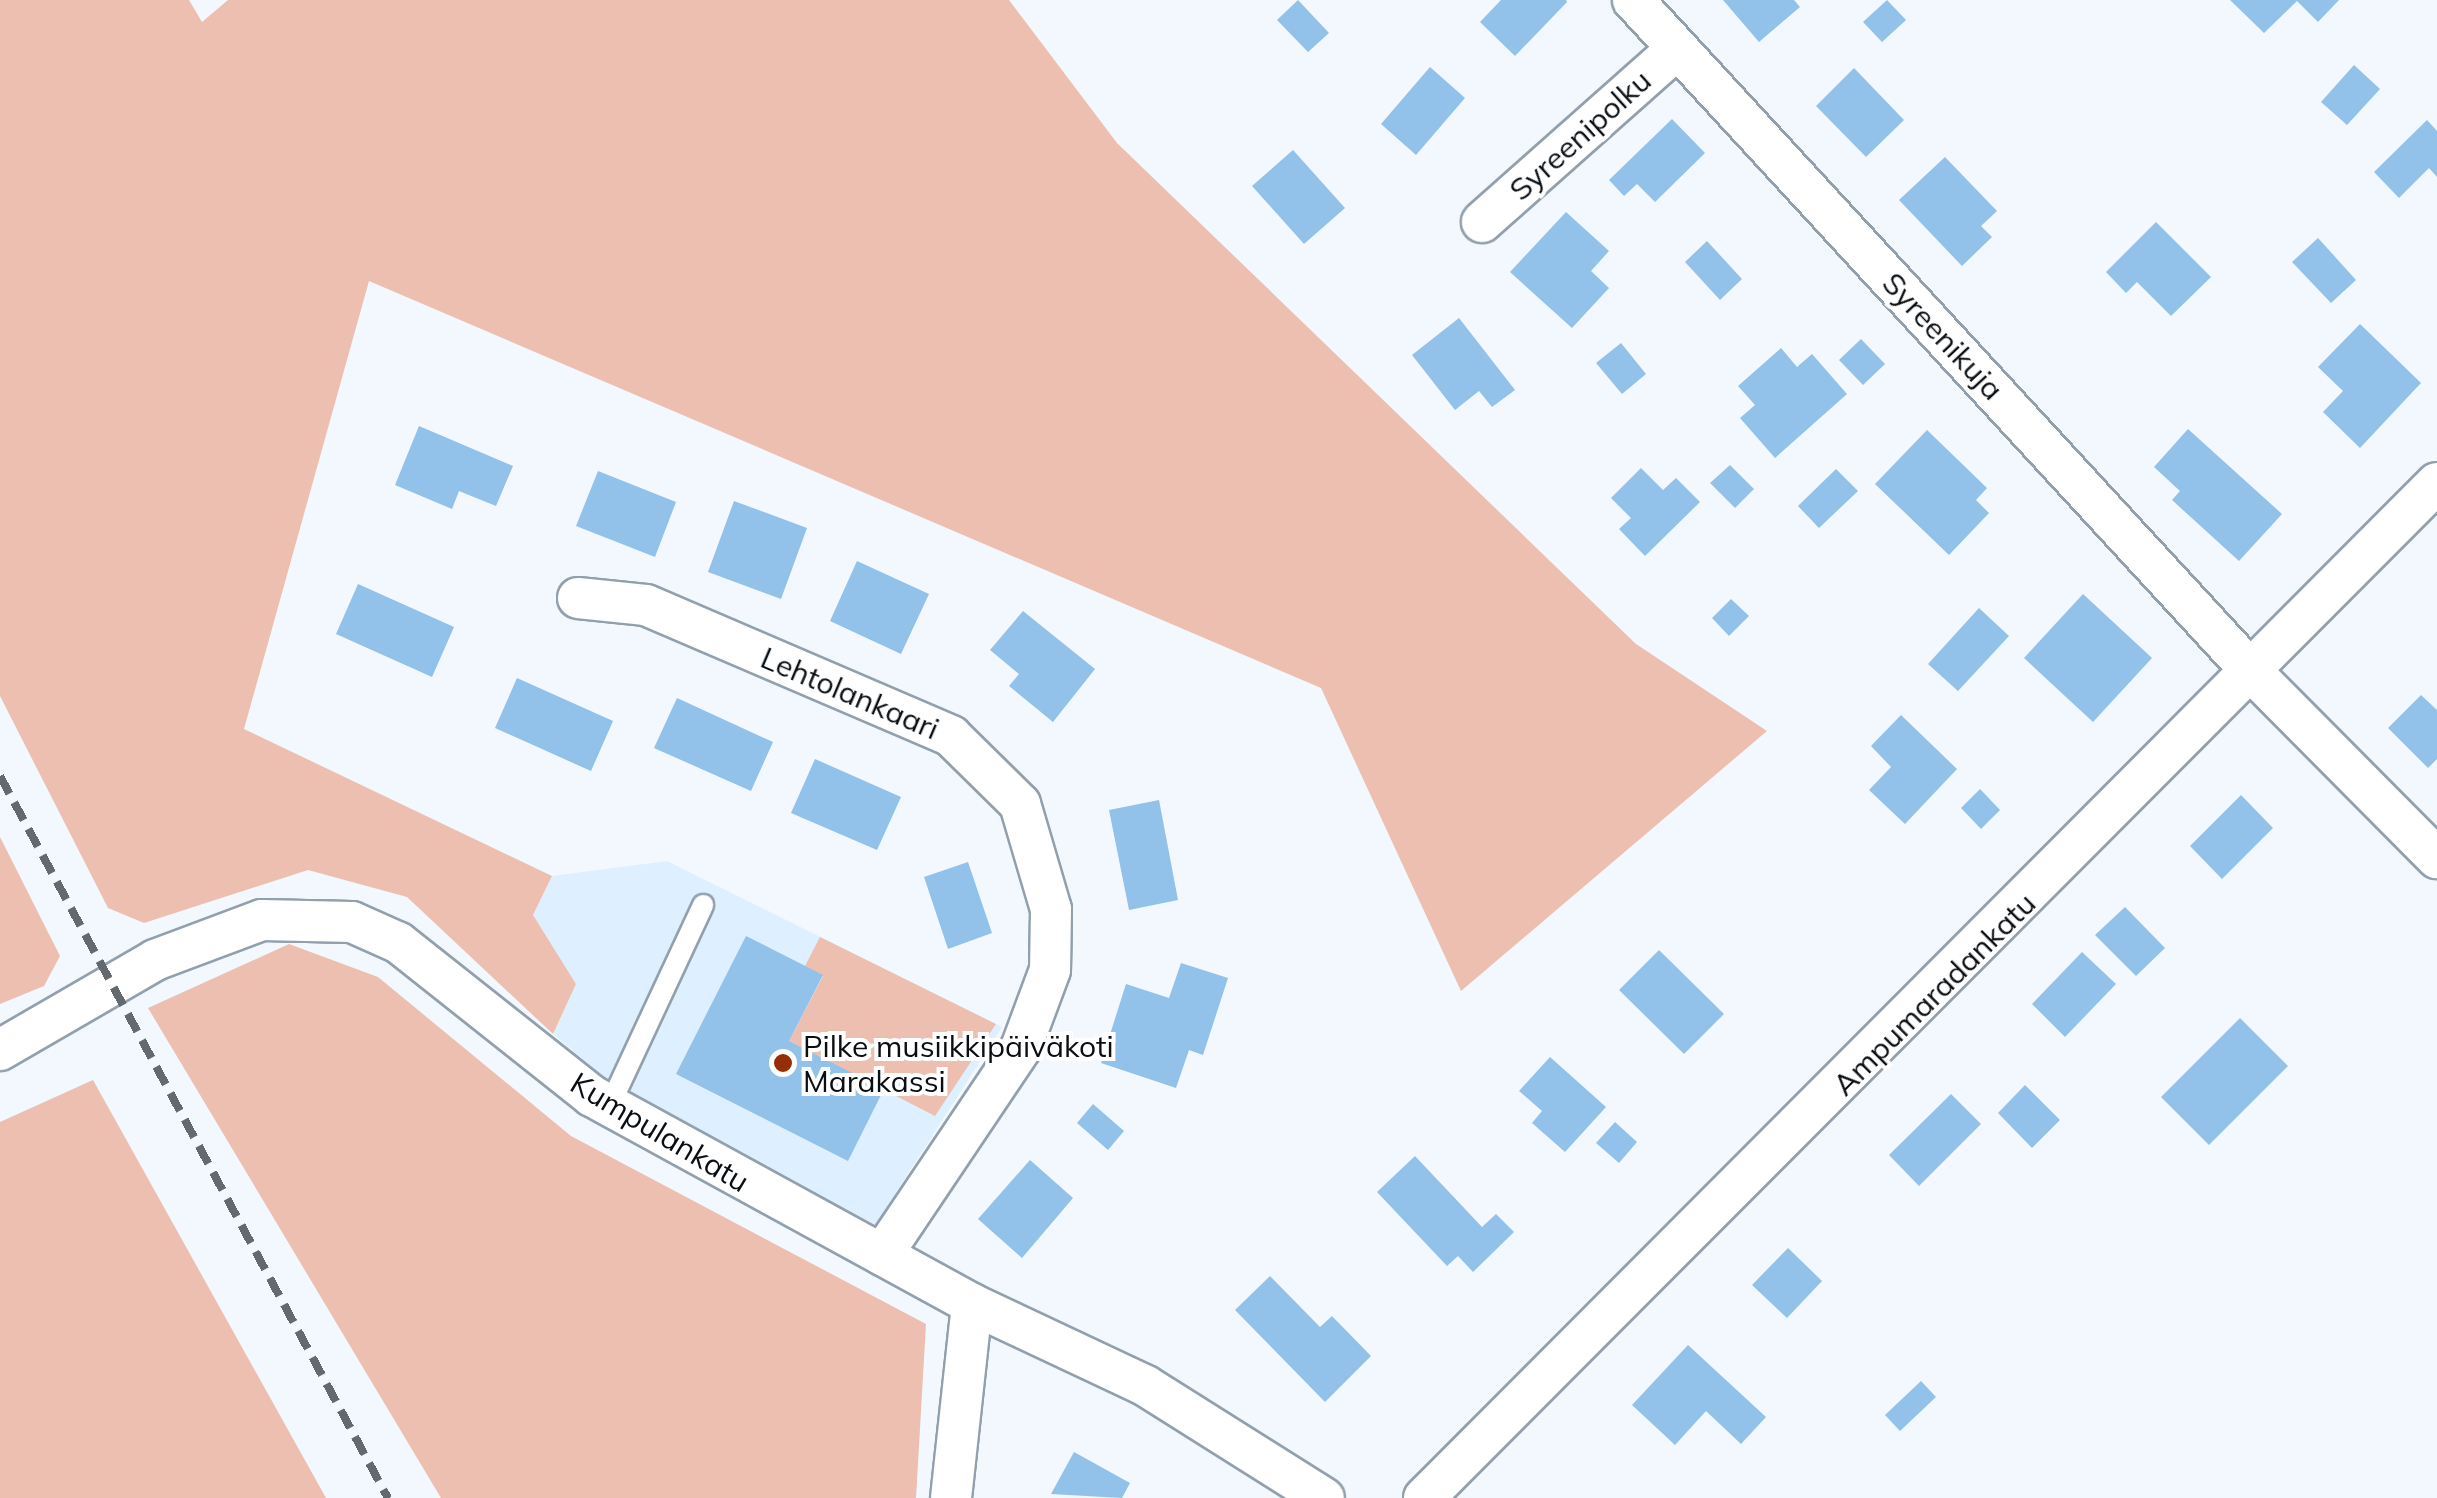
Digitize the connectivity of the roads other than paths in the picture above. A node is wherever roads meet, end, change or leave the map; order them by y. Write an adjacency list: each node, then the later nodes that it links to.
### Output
1 (1633, 0): 2 (street, Syreenikuja)
2 (1678, 49): 3 (street, Syreenipolku); 6 (street, Syreenikuja)
3 (1482, 222)
4 (2437, 483): 6 (street, Ampumaradankatu)
5 (578, 598): 11 (street, Lehtolankaari)
6 (2253, 672): 7 (street, Syreenikuja); 15 (street, Ampumaradankatu)
7 (2437, 858)
8 (703, 906): 10 (lane)
9 (0, 1050): 10 (street, Kumpulankatu)
10 (610, 1107): 11 (street, Kumpulankatu)
11 (882, 1255): 12 (street, Kumpulankatu)
12 (972, 1304): 13 (street); 14 (street, Kumpulankatu)
13 (951, 1498)
14 (1324, 1498)
15 (1424, 1498)

